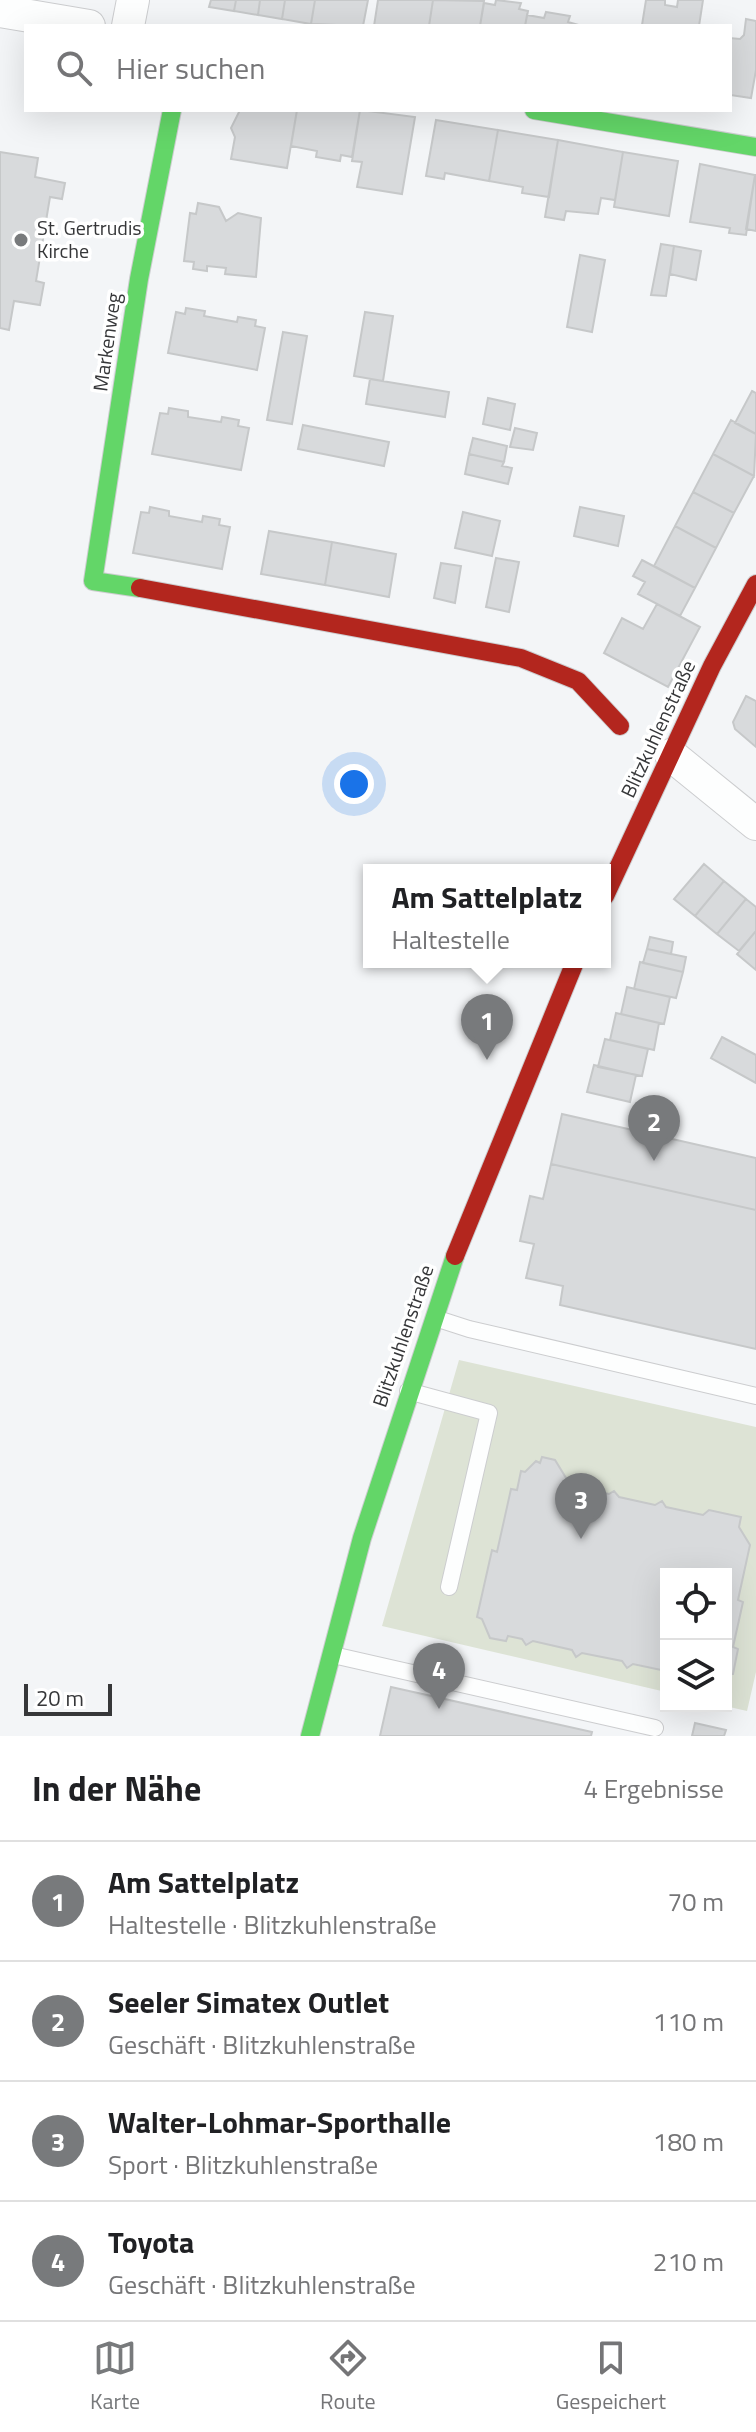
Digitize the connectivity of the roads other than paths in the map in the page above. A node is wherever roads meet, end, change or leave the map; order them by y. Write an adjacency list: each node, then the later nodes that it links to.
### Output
1 (133, 0): 4 (street)
2 (0, 11): 3 (street)
3 (77, 24)
4 (128, 24)
5 (172, 112): 9 (street, Markenweg)
6 (546, 112): 7 (street)
7 (756, 147)
8 (756, 584): 10 (street, Blitzkuhlenstraße)
9 (620, 726)
10 (671, 755): 11 (street); 12 (street, Blitzkuhlenstraße)
11 (756, 824)
12 (611, 883)
13 (572, 968): 14 (street, Blitzkuhlenstraße)
14 (431, 1316): 15 (street, Blitzkuhlenstraße); 16 (lane)
15 (407, 1391): 17 (lane); 18 (street, Blitzkuhlenstraße)
16 (756, 1396)
17 (449, 1587)
18 (331, 1654): 19 (lane); 20 (street, Blitzkuhlenstraße)
19 (655, 1728)
20 (310, 1736)

